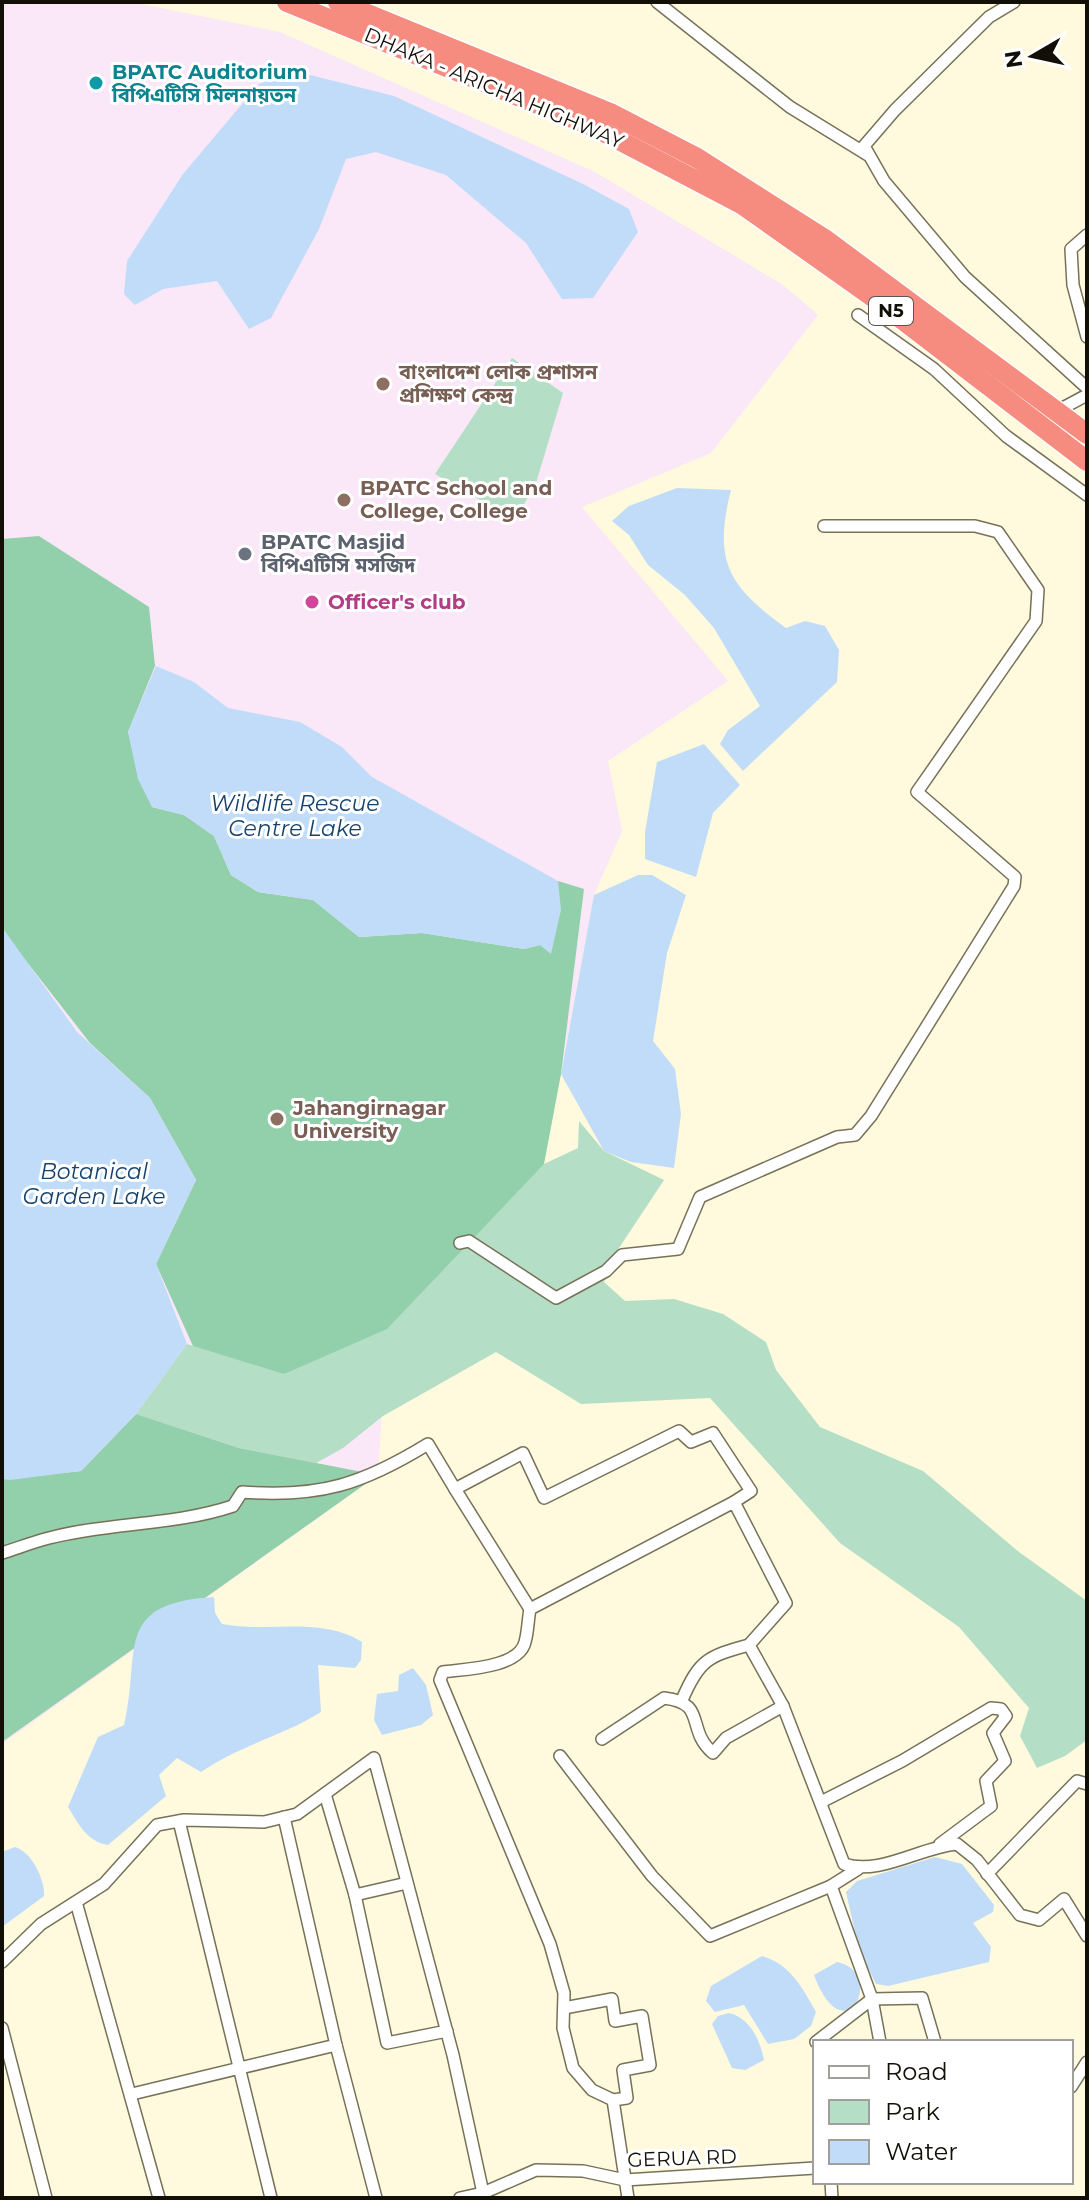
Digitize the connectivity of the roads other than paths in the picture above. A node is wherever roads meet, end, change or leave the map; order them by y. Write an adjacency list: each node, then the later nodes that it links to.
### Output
1 (287, 2): 13 (highway, DHAKA - ARICHA HIGHWAY / N5)
2 (338, 2): 11 (highway, DHAKA - ARICHA HIGHWAY / N5)
3 (657, 2): 5 (street)
4 (1014, 2): 5 (street)
5 (868, 155): 9 (street)
6 (1087, 235): 8 (street)
7 (858, 315): 14 (street)
8 (1087, 337)
9 (1087, 388)
10 (1087, 395): 11 (street)
11 (1057, 411): 12 (highway, DHAKA - ARICHA HIGHWAY / N5)
12 (1087, 434)
13 (1087, 461)
14 (1087, 495)
15 (824, 526): 16 (street)
16 (460, 1243)
17 (455, 1489): 18 (street); 19 (street); 20 (street)
18 (734, 1502): 20 (street); 21 (street)
19 (2, 1553)
20 (530, 1609): 41 (street)
21 (749, 1645): 22 (street); 23 (street)
22 (682, 1700): 23 (street); 24 (street)
23 (783, 1706): 28 (street)
24 (602, 1739)
25 (560, 1756): 35 (street)
26 (1087, 1784): 33 (street)
27 (325, 1794): 29 (street); 34 (street); 36 (street)
28 (821, 1802): 31 (street); 32 (street)
29 (284, 1817): 30 (street); 47 (street)
30 (179, 1821): 37 (street); 49 (street)
31 (938, 1846): 32 (street); 33 (street)
32 (858, 1869): 35 (street)
33 (987, 1874): 38 (street)
34 (407, 1883): 36 (street); 43 (street)
35 (831, 1886): 40 (street)
36 (355, 1895): 43 (street)
37 (76, 1902): 39 (street); 51 (street)
38 (1087, 1936)
39 (2, 1962)
40 (872, 1999): 44 (street); 45 (street); 46 (street)
41 (564, 2008): 52 (street); 52 (street)
42 (2, 2028): 56 (street)
43 (447, 2031): 55 (street)
44 (819, 2040)
45 (880, 2040)
46 (934, 2040)
47 (336, 2045): 49 (street); 59 (street)
48 (1087, 2062): 50 (street)
49 (239, 2067): 51 (street); 58 (street)
50 (1073, 2084)
51 (132, 2094): 57 (street)
52 (613, 2100): 54 (street)
53 (813, 2168): 54 (street, GERUA RD)
54 (625, 2180): 55 (street, GERUA RD); 61 (street)
55 (483, 2193): 60 (street, GERUA RD)
56 (46, 2198)
57 (159, 2198)
58 (271, 2198)
59 (376, 2198)
60 (460, 2198)
61 (628, 2198)

